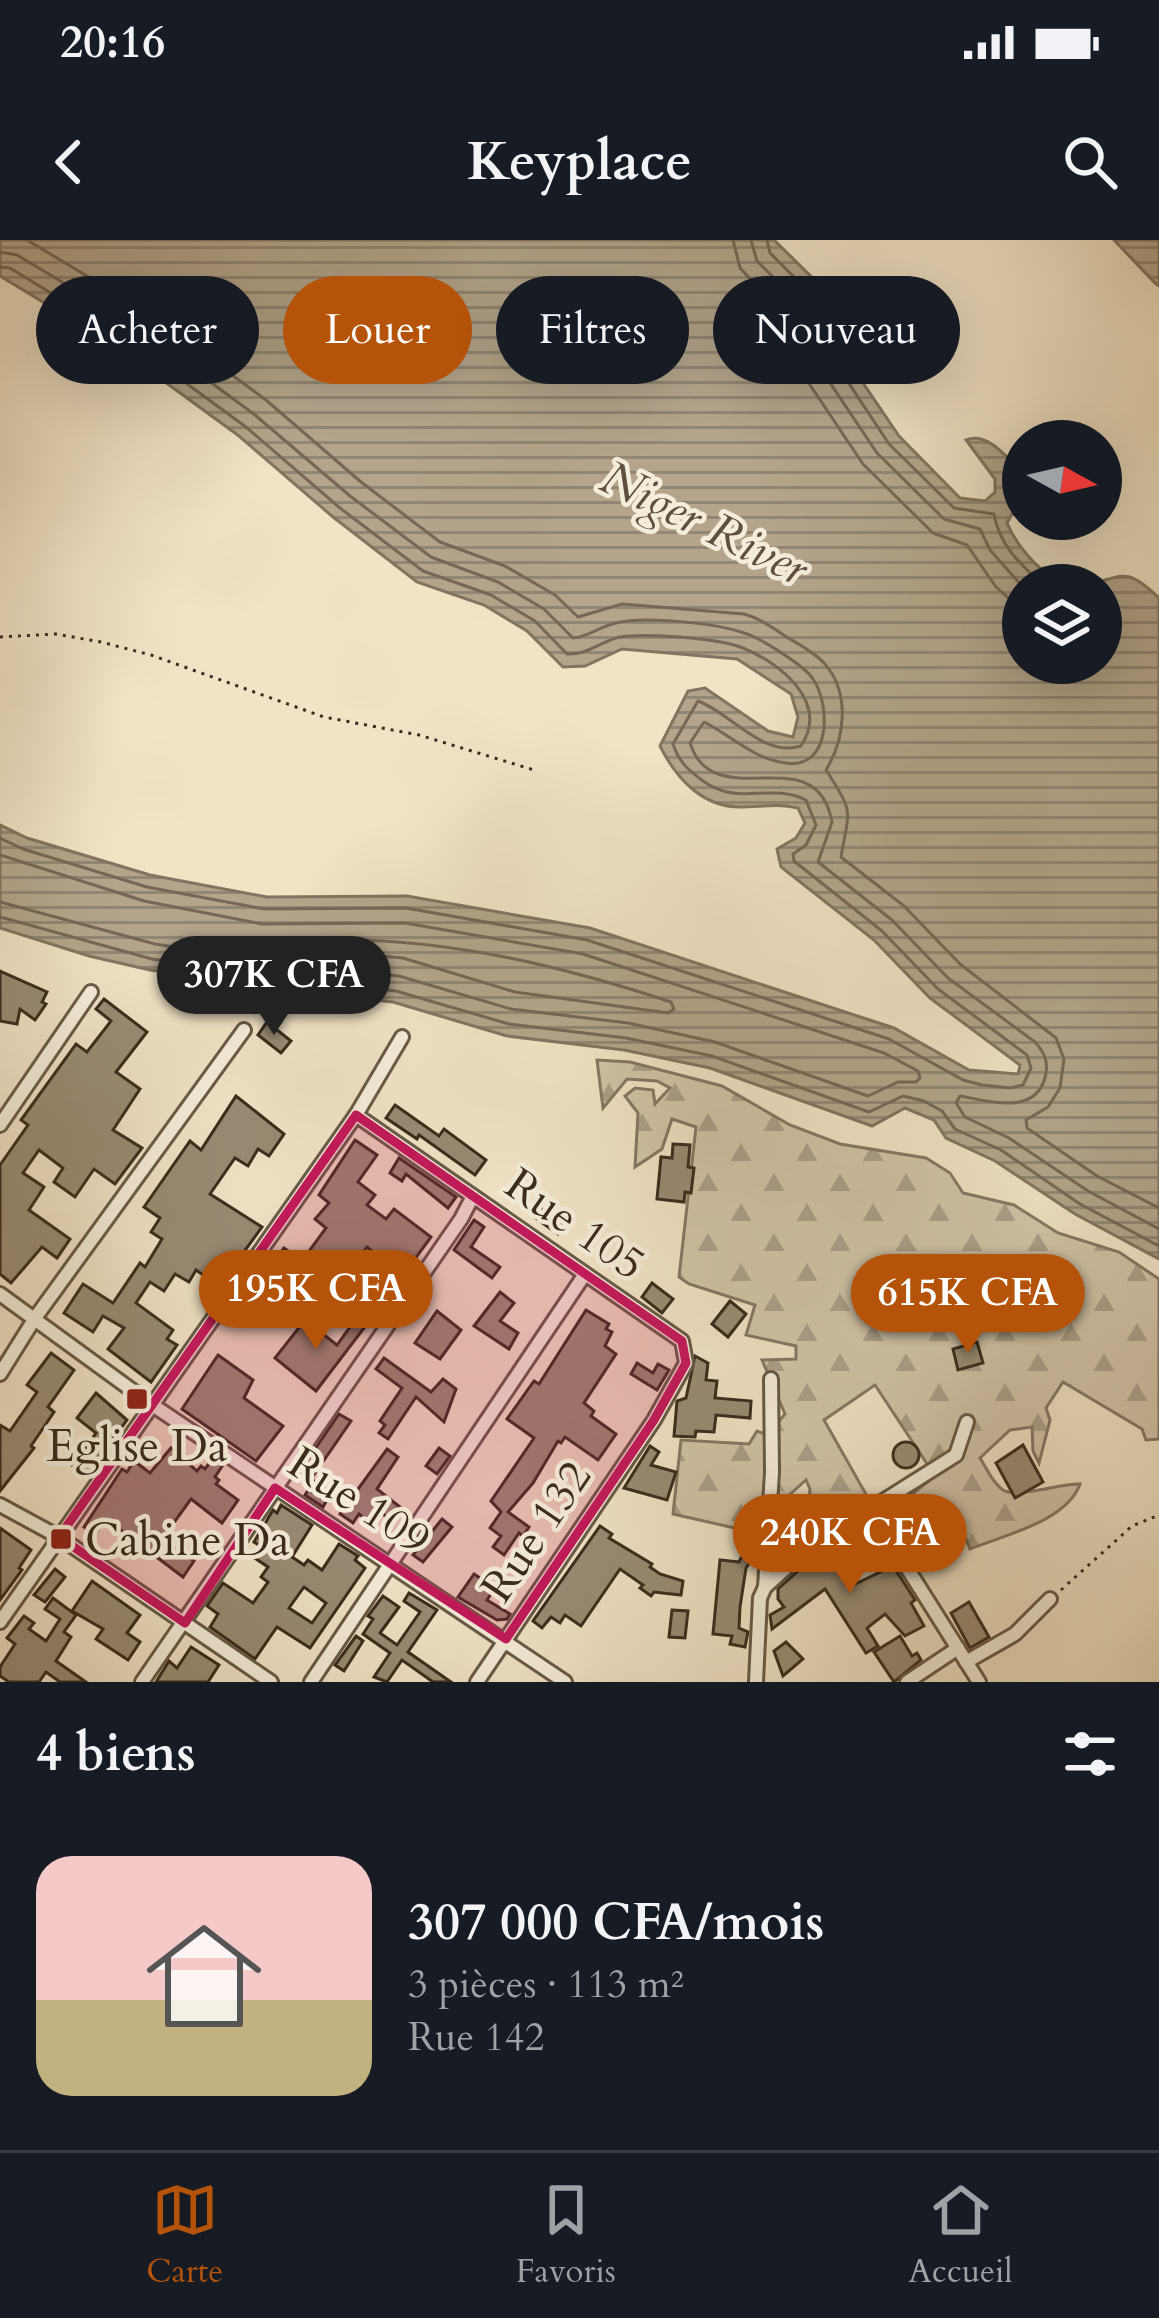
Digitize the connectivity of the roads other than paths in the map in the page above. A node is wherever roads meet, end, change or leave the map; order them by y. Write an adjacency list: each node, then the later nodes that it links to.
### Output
1 (92, 992): 5 (street)
2 (244, 1030): 9 (street)
3 (402, 1037): 4 (street)
4 (356, 1115): 6 (street, Rue 105); 12 (street)
5 (0, 1125)
6 (473, 1196): 7 (street, Rue 105); 15 (street)
7 (585, 1274): 13 (street, Rue 105); 19 (street)
8 (0, 1294): 9 (street, Rue 109)
9 (35, 1318): 10 (street); 12 (street, Rue 109)
10 (0, 1374)
11 (771, 1379): 20 (street)
12 (151, 1404): 15 (street, Rue 109); 18 (street)
13 (654, 1420): 24 (street, Rue 132)
14 (967, 1422): 17 (street)
15 (275, 1488): 19 (street, Rue 109); 23 (street)
16 (0, 1505): 18 (street)
17 (870, 1509): 20 (street); 25 (street)
18 (59, 1537): 22 (street); 23 (street)
19 (391, 1562): 24 (street, Rue 109); 29 (street)
20 (764, 1586): 32 (street)
21 (1050, 1599): 26 (street)
22 (0, 1622)
23 (185, 1623): 27 (street); 28 (street)
24 (506, 1639): 30 (street, Rue 132); 31 (street, Rue 109)
25 (958, 1648): 26 (street); 33 (street)
26 (966, 1662): 34 (street)
27 (142, 1682)
28 (271, 1682)
29 (310, 1682)
30 (477, 1682)
31 (565, 1682)
32 (756, 1682)
33 (907, 1682)
34 (979, 1682)

